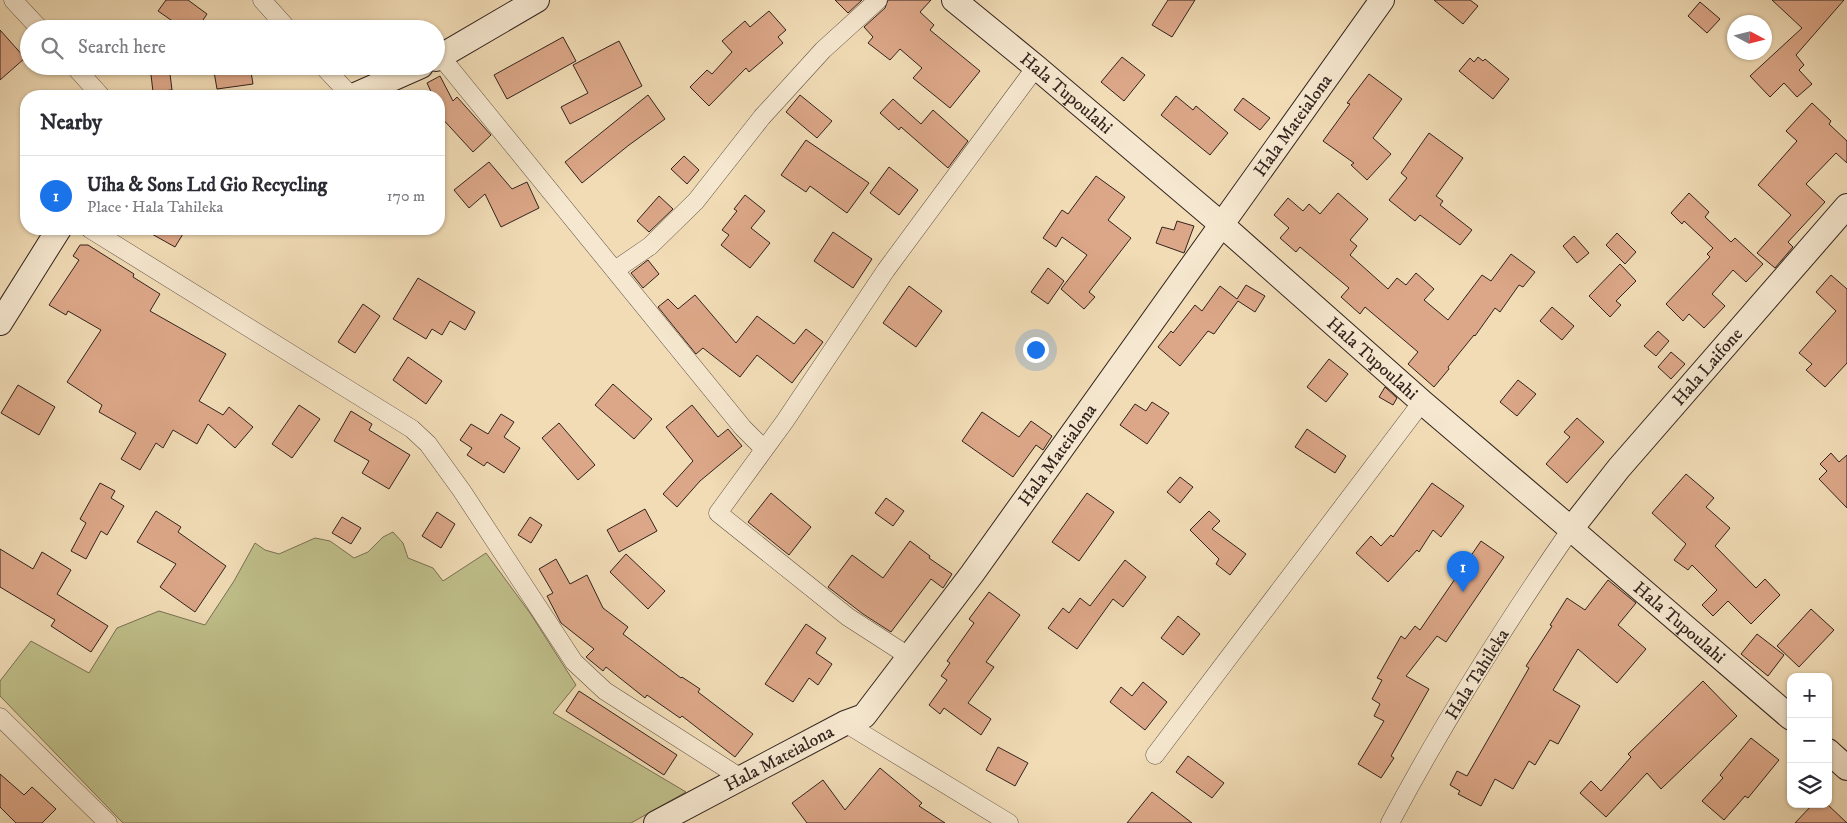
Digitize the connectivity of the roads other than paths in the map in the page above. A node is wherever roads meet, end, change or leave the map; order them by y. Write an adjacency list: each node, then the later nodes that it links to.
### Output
1 (13, 0): 7 (street)
2 (262, 0): 8 (street)
3 (537, 0): 9 (street)
4 (878, 0): 22 (street)
5 (954, 0): 10 (street, Hala Tupoulahi)
6 (1382, 0): 19 (street, Hala Mateialona)
7 (32, 20)
8 (280, 20)
9 (445, 54)
10 (1036, 67): 19 (street, Hala Tupoulahi); 25 (street)
11 (82, 75): 15 (street)
12 (332, 75): 16 (street)
13 (401, 75): 17 (street)
14 (445, 75): 22 (street)
15 (96, 90)
16 (346, 90)
17 (366, 90)
18 (1847, 206): 26 (street, Hala Laifone)
19 (1221, 224): 24 (street, Hala Tupoulahi); 27 (street, Hala Mateialona)
20 (55, 235): 23 (street)
21 (100, 235): 32 (street)
22 (615, 270): 25 (street)
23 (0, 323)
24 (1422, 402): 26 (street, Hala Tupoulahi); 31 (street)
25 (764, 449): 27 (street)
26 (1572, 528): 28 (street, Hala Tupoulahi); 36 (street, Hala Tahileka)
27 (910, 657): 30 (street, Hala Mateialona)
28 (1787, 715)
29 (0, 717): 33 (street)
30 (845, 723): 32 (street, Hala Mateialona); 35 (street)
31 (1154, 755)
32 (741, 778): 34 (street, Hala Mateialona)
33 (108, 823)
34 (656, 823)
35 (1009, 823)
36 (1390, 823)

